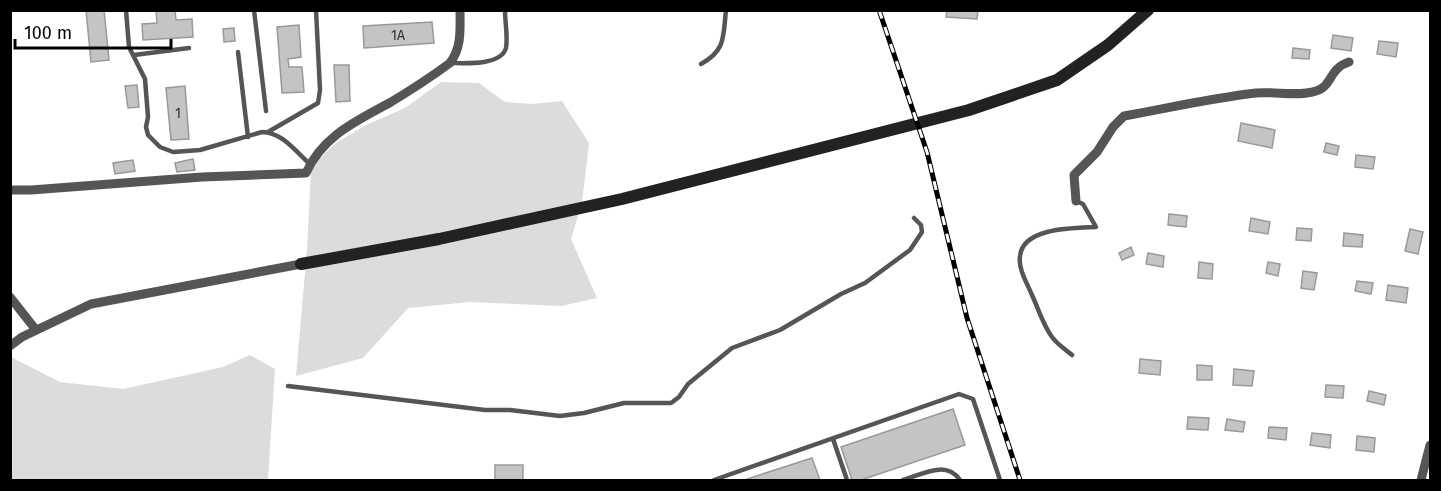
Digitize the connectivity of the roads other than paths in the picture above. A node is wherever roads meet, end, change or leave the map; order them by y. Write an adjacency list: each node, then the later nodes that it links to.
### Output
1 (126, 10): 10 (lane)
2 (255, 10): 14 (lane)
3 (316, 10): 15 (lane)
4 (460, 10): 12 (street)
5 (505, 10): 12 (lane)
6 (726, 10): 13 (lane)
7 (1148, 10): 21 (street)
8 (189, 48): 10 (lane)
9 (238, 52): 16 (lane)
10 (134, 55): 16 (lane)
11 (1349, 62): 19 (street)
12 (450, 63): 17 (street)
13 (701, 64)
14 (266, 111)
15 (268, 132): 16 (lane); 17 (lane)
16 (248, 137)
17 (308, 169): 18 (street)
18 (10, 190)
19 (1076, 201): 25 (lane)
20 (914, 218): 26 (lane)
21 (301, 264): 23 (street)
22 (10, 297): 23 (street)
23 (36, 330): 24 (street)
24 (10, 346)
25 (1072, 355)
26 (288, 386)
27 (833, 439): 29 (lane); 30 (lane); 33 (lane)
28 (1431, 445): 34 (street)
29 (714, 480)
30 (848, 480)
31 (903, 480): 32 (lane)
32 (960, 480)
33 (1000, 480)
34 (1421, 480)

